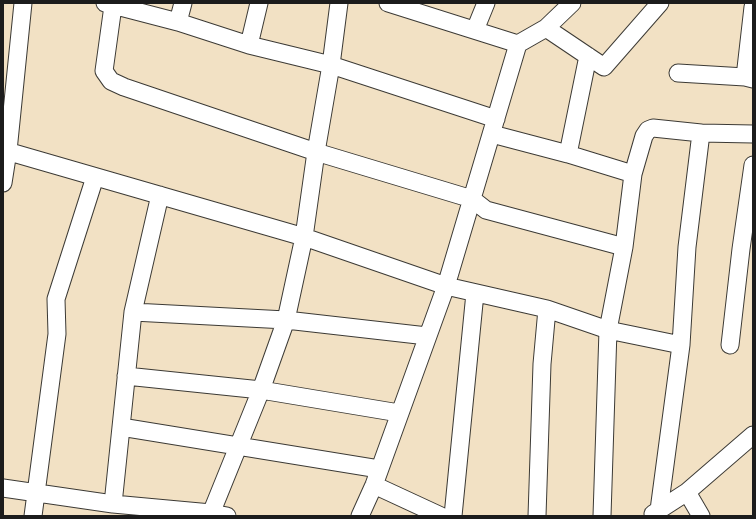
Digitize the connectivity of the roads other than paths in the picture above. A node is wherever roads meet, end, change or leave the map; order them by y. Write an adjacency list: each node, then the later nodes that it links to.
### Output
1 (23, 3): 24 (street)
2 (183, 3): 12 (street)
3 (259, 3): 16 (street)
4 (339, 3): 18 (street)
5 (388, 3): 11 (street)
6 (486, 3): 14 (street)
7 (572, 3): 13 (street)
8 (660, 3): 17 (street)
9 (118, 5): 12 (street); 25 (street)
10 (753, 7): 20 (street)
11 (420, 8): 14 (street)
12 (178, 22): 16 (street)
13 (546, 28): 15 (street); 17 (street)
14 (475, 30): 15 (street)
15 (518, 44): 21 (street)
16 (249, 45): 18 (street)
17 (588, 56): 26 (street)
18 (331, 65): 21 (street); 25 (street)
19 (678, 73): 20 (street)
20 (749, 78)
21 (494, 126): 26 (street); 32 (street)
22 (701, 133): 23 (street); 28 (street); 42 (street)
23 (753, 134)
24 (5, 150): 29 (street); 30 (street)
25 (316, 152): 32 (street); 33 (street)
26 (568, 154): 28 (street)
27 (753, 165): 43 (street)
28 (633, 174): 34 (street)
29 (95, 176): 31 (street); 54 (street)
30 (3, 183)
31 (160, 195): 33 (street); 38 (street)
32 (472, 199): 34 (street); 35 (street)
33 (304, 237): 35 (street); 39 (street)
34 (624, 247): 40 (street)
35 (446, 286): 36 (street); 41 (street)
36 (476, 293): 37 (street); 61 (street)
37 (546, 309): 40 (street); 62 (street)
38 (133, 312): 39 (street); 44 (street)
39 (286, 320): 41 (street); 45 (street)
40 (608, 330): 42 (street); 63 (street)
41 (427, 336): 46 (street)
42 (681, 345): 56 (street)
43 (730, 345)
44 (126, 376): 45 (street); 47 (street)
45 (260, 390): 46 (street); 49 (street)
46 (399, 413): 50 (street)
47 (121, 427): 49 (street); 55 (street)
48 (753, 436): 53 (street)
49 (239, 446): 50 (street); 57 (street)
50 (379, 469): 51 (street)
51 (374, 485): 59 (street); 60 (street)
52 (3, 488): 54 (street)
53 (688, 492): 56 (street); 64 (street)
54 (36, 493): 55 (street); 58 (street)
55 (113, 504): 57 (street)
56 (655, 513)
57 (216, 515)
58 (33, 516)
59 (360, 516)
60 (441, 516)
61 (453, 516)
62 (537, 516)
63 (602, 516)
64 (701, 516)

